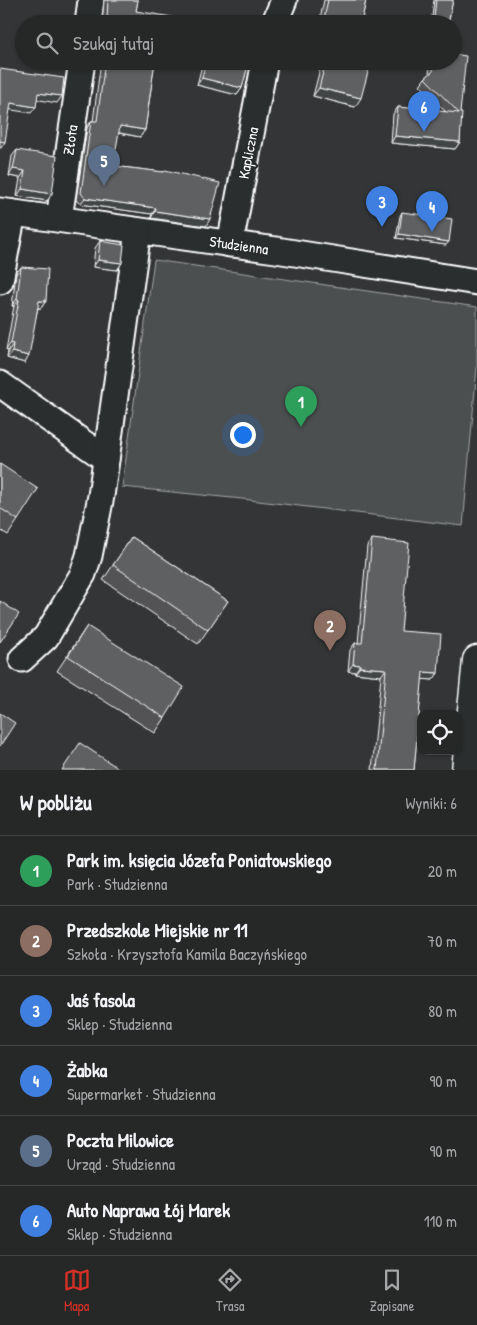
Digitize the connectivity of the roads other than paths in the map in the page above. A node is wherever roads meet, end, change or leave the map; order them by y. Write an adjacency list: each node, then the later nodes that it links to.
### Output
1 (91, 0): 3 (street)
2 (284, 0): 4 (street)
3 (89, 15)
4 (278, 15)
5 (81, 70): 8 (street, Złota)
6 (263, 70): 10 (street, Kapliczna)
7 (7, 212): 8 (street, Studzienna); 11 (street)
8 (59, 219): 9 (street, Studzienna)
9 (138, 231): 10 (street, Studzienna); 14 (street)
10 (230, 244): 12 (street, Studzienna)
11 (0, 281)
12 (477, 282)
13 (0, 384): 14 (street)
14 (106, 458): 15 (street)
15 (22, 659)
16 (477, 660): 17 (street)
17 (466, 770)

